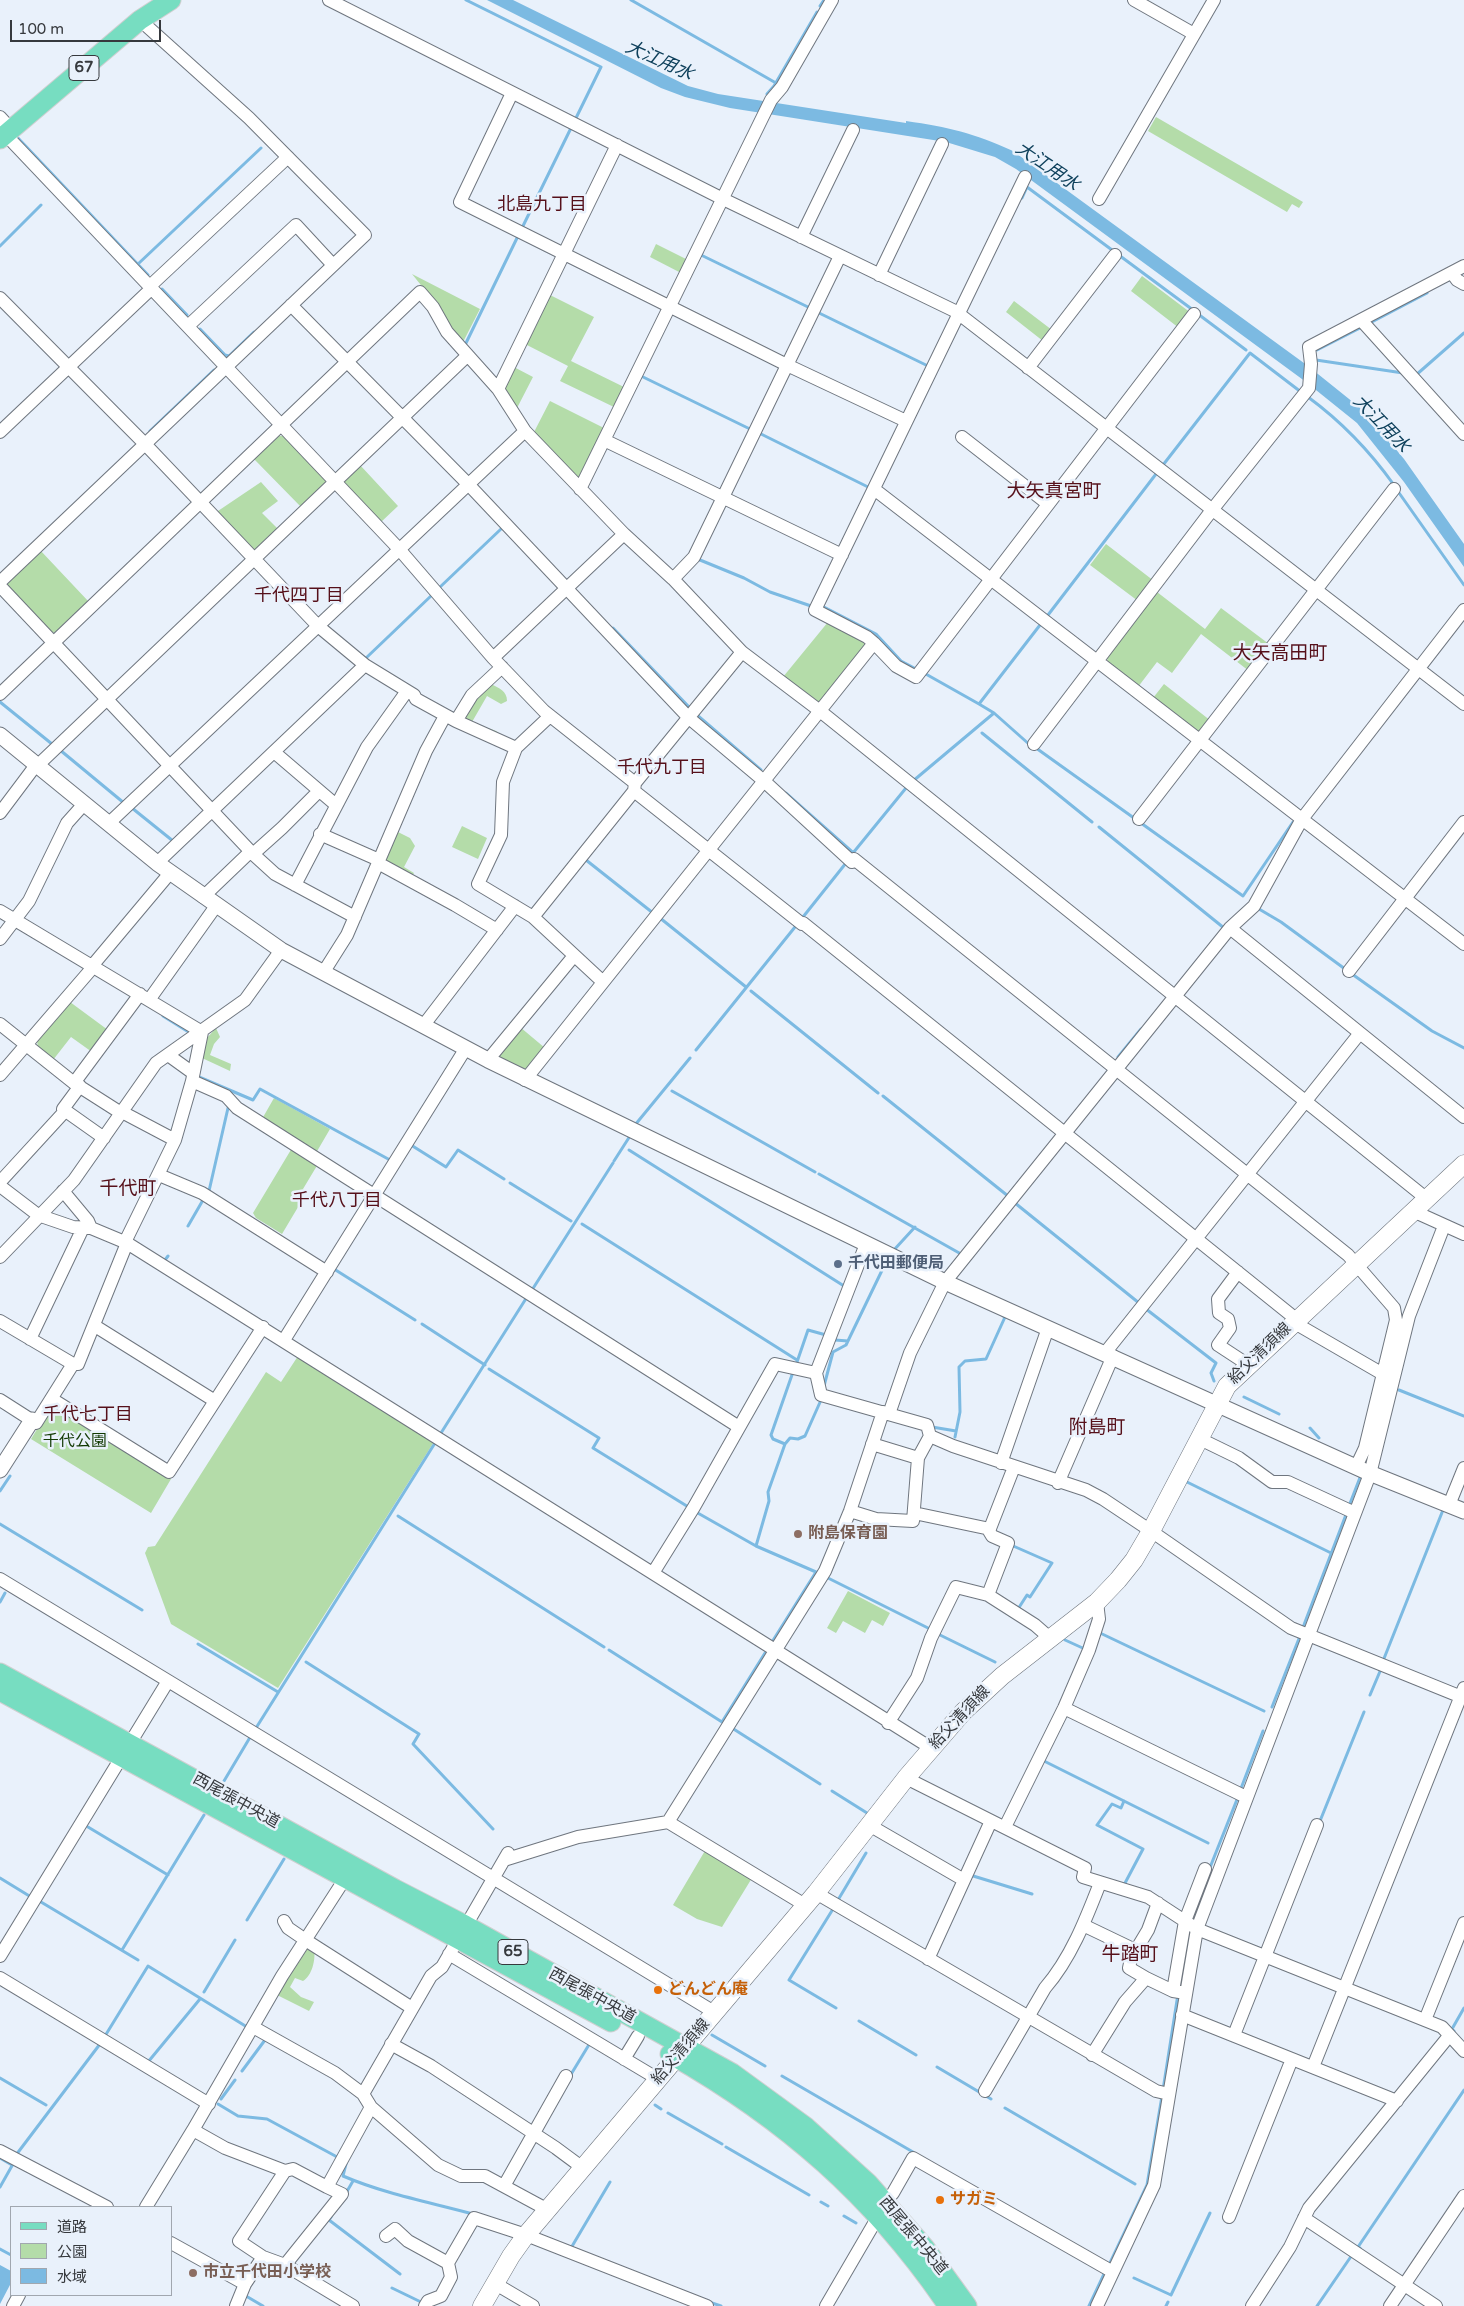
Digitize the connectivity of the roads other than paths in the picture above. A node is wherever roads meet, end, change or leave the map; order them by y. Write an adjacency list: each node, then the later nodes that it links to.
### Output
1 (170, 0): 6 (main road, 67)
2 (329, 0): 8 (street)
3 (832, 0): 15 (street)
4 (1134, 0): 7 (street)
5 (1214, 0): 7 (street)
6 (140, 20): 9 (main road, 67); 13 (street)
7 (1194, 34): 16 (street)
8 (512, 93): 12 (street); 18 (street)
9 (4, 130): 26 (street)
10 (854, 130): 17 (street)
11 (942, 144): 24 (street)
12 (617, 145): 15 (street); 18 (street)
13 (288, 157): 21 (street); 26 (street)
14 (1025, 177): 30 (street)
15 (723, 199): 17 (street); 29 (street)
16 (1099, 199)
17 (801, 237): 20 (street)
18 (564, 253): 29 (street); 40 (street)
19 (1114, 255): 39 (street)
20 (840, 256): 24 (street); 36 (street)
21 (333, 265): 28 (street); 33 (street)
22 (1464, 266): 23 (street)
23 (1452, 273): 25 (street); 32 (street)
24 (879, 274): 30 (street)
25 (1464, 284)
26 (151, 287): 33 (street); 38 (street)
27 (0, 298): 38 (street)
28 (291, 306): 35 (street); 37 (street)
29 (670, 306): 36 (street); 49 (street)
30 (959, 314): 39 (street); 42 (street)
31 (1194, 314): 44 (street)
32 (1361, 320): 47 (street); 59 (street)
33 (188, 326): 37 (street)
34 (467, 356): 35 (street); 40 (street); 41 (street)
35 (346, 363): 41 (street); 43 (street)
36 (787, 365): 42 (street); 56 (street)
37 (227, 366): 43 (street); 50 (street)
38 (70, 367): 46 (street); 50 (street)
39 (1028, 368): 44 (street)
40 (498, 389): 45 (street)
41 (402, 419): 51 (street); 52 (street)
42 (906, 421): 54 (street)
43 (282, 424): 51 (street); 57 (street)
44 (1106, 428): 58 (street); 59 (street)
45 (525, 431): 52 (street); 53 (street)
46 (0, 432)
47 (1464, 434)
48 (962, 437): 58 (street)
49 (604, 440): 53 (street); 56 (street)
50 (145, 444): 57 (street); 66 (street)
51 (336, 482): 61 (street); 63 (street)
52 (468, 484): 61 (street); 68 (street)
53 (580, 488): 60 (street)
54 (874, 489): 62 (street); 64 (street)
55 (1394, 489): 69 (street)
56 (723, 498): 62 (street); 65 (street)
57 (200, 502): 63 (street); 72 (street)
58 (1048, 504): 64 (street)
59 (1212, 510): 69 (street); 76 (street)
60 (624, 534): 65 (street); 68 (street)
61 (399, 549): 71 (street); 75 (street)
62 (842, 555): 73 (street)
63 (254, 560): 71 (street); 82 (street)
64 (990, 578): 73 (street); 76 (street)
65 (673, 579): 74 (street)
66 (0, 582)
67 (0, 586): 72 (street)
68 (566, 589): 75 (street); 87 (street)
69 (1316, 590): 79 (street); 89 (street)
70 (1464, 610): 79 (street)
71 (318, 626): 77 (street); 94 (street)
72 (53, 643): 81 (street); 82 (street)
73 (874, 643): 84 (street)
74 (742, 652): 84 (street); 87 (street)
75 (493, 658): 78 (street)
76 (1098, 661): 89 (street); 90 (street)
77 (365, 665): 80 (street); 92 (street)
78 (502, 668): 85 (street); 86 (street)
79 (1418, 669): 83 (street); 103 (street)
80 (407, 691): 86 (street); 99 (street)
81 (0, 694)
82 (106, 700): 93 (street); 94 (street)
83 (1464, 704)
84 (820, 711): 95 (street); 132 (street)
85 (550, 716): 91 (street); 96 (street)
86 (451, 718): 91 (street); 109 (street)
87 (688, 718): 95 (street); 96 (street)
88 (0, 735): 93 (street)
89 (1200, 740): 102 (street); 103 (street)
90 (1034, 744)
91 (516, 748): 116 (street)
92 (274, 752): 97 (street); 100 (street)
93 (37, 765): 98 (street); 101 (street)
94 (169, 766): 100 (street); 105 (street)
95 (764, 781): 107 (street); 141 (street)
96 (635, 787): 107 (street); 119 (street)
97 (319, 791): 99 (street); 108 (street)
98 (84, 804): 105 (street); 120 (street)
99 (336, 805): 106 (street)
100 (212, 812): 108 (street); 110 (street)
101 (0, 814)
102 (1139, 819)
103 (1302, 819): 114 (street); 121 (street)
104 (1464, 822): 114 (street)
105 (108, 824): 110 (street)
106 (320, 834): 109 (street); 112 (street)
107 (708, 850): 130 (street); 150 (street)
108 (251, 853): 112 (street); 113 (street)
109 (378, 862): 118 (street); 122 (street)
110 (157, 863): 111 (street)
111 (170, 873): 113 (street); 127 (street)
112 (295, 885): 118 (street)
113 (202, 896): 115 (street)
114 (1405, 898): 124 (street); 128 (street)
115 (216, 906): 125 (street); 131 (street)
116 (515, 906): 119 (street); 122 (street)
117 (0, 911): 120 (street)
118 (355, 916): 129 (street)
119 (533, 917): 126 (street)
120 (16, 919): 123 (street); 127 (street)
121 (1230, 928): 132 (street); 136 (street)
122 (497, 930): 134 (street)
123 (0, 939)
124 (1464, 944)
125 (280, 950): 129 (street); 135 (street)
126 (573, 957): 130 (street); 140 (street)
127 (93, 966): 131 (street); 137 (street)
128 (1349, 971)
129 (323, 973): 134 (street)
130 (602, 982): 144 (street)
131 (144, 997): 135 (street); 145 (street)
132 (1175, 997): 141 (street); 146 (street)
133 (0, 1024): 137 (street)
134 (423, 1026): 138 (street)
135 (202, 1032): 139 (street); 143 (street)
136 (1360, 1033): 146 (street); 149 (street)
137 (26, 1045): 142 (street); 145 (street)
138 (466, 1048): 140 (street); 158 (street)
139 (168, 1055): 143 (street); 148 (street)
140 (488, 1060): 144 (street)
141 (1118, 1067): 150 (street); 154 (street)
142 (0, 1075)
143 (192, 1077): 152 (street); 158 (street)
144 (525, 1080): 167 (street)
145 (77, 1085): 147 (street); 148 (street)
146 (1306, 1102): 154 (street); 159 (street)
147 (66, 1110): 151 (street); 156 (street)
148 (122, 1112): 151 (street); 152 (street)
149 (1464, 1118)
150 (1065, 1133): 165 (street); 172 (street)
151 (104, 1138): 157 (street)
152 (175, 1140): 155 (street)
153 (1464, 1164): 159 (main road, 給父清須線)
154 (1249, 1172): 165 (street); 169 (street)
155 (159, 1175): 166 (street); 170 (street)
156 (0, 1184): 161 (street)
157 (63, 1191): 161 (street); 163 (street)
158 (374, 1196): 170 (street); 191 (street)
159 (1427, 1199): 160 (main road, 給父清須線)
160 (1413, 1211): 162 (street); 169 (main road, 給父清須線)
161 (38, 1215): 163 (street); 168 (street)
162 (1444, 1226): 164 (street); 184 (street)
163 (87, 1228): 166 (street); 178 (street)
164 (1464, 1234)
165 (1196, 1238): 171 (street); 180 (street)
166 (126, 1243): 175 (street); 176 (street)
167 (866, 1244): 172 (street); 183 (street)
168 (0, 1257)
169 (1356, 1264): 173 (main road, 給父清須線); 184 (street)
170 (326, 1272): 179 (street)
171 (1238, 1272): 173 (street); 182 (street)
172 (945, 1282): 177 (street); 189 (street)
173 (1295, 1320): 182 (main road, 給父清須線); 184 (street)
174 (0, 1322): 178 (street)
175 (95, 1326): 181 (street); 187 (street)
176 (263, 1327): 179 (street); 187 (street)
177 (1048, 1328): 180 (street); 196 (street)
178 (30, 1339): 181 (street)
179 (284, 1340): 208 (street)
180 (1109, 1355): 188 (street); 200 (street)
181 (73, 1364): 185 (street)
182 (1247, 1364): 188 (main road, 給父清須線)
183 (816, 1373): 189 (street); 191 (street)
184 (1389, 1377): 199 (street)
185 (52, 1399): 187 (street); 190 (street)
186 (0, 1400): 190 (street)
187 (215, 1401)
188 (1216, 1402): 193 (main road, 給父清須線); 199 (street)
189 (886, 1413): 192 (street); 194 (street)
190 (32, 1420): 198 (street)
191 (739, 1427): 208 (street)
192 (930, 1436): 195 (street); 196 (street)
193 (1198, 1438): 203 (street); 207 (main road, 給父清須線)
194 (872, 1444): 195 (street); 202 (street)
195 (918, 1458): 205 (street)
196 (1008, 1465): 200 (street); 206 (street)
197 (1464, 1468): 201 (street)
198 (0, 1470)
199 (1363, 1470): 201 (street); 203 (street)
200 (1058, 1483): 207 (street)
201 (1450, 1505): 204 (street)
202 (850, 1511): 205 (street); 214 (street)
203 (1350, 1511): 212 (street)
204 (1464, 1511)
205 (914, 1513): 206 (street)
206 (990, 1529): 210 (street)
207 (1151, 1531): 211 (main road, 給父清須線); 212 (street)
208 (653, 1573): 214 (street)
209 (0, 1579): 216 (street)
210 (988, 1595): 213 (street); 220 (street)
211 (1097, 1602): 213 (main road, 給父清須線); 219 (street)
212 (1303, 1633): 218 (street); 224 (street)
213 (1051, 1639): 221 (main road, 給父清須線)
214 (774, 1650): 220 (street); 226 (street)
215 (0, 1673): 222 (main road, 西尾張中央道 / 65)
216 (168, 1681): 222 (street); 231 (street)
217 (0, 1691): 222 (main road, 西尾張中央道 / 65)
218 (1463, 1694): 250 (street)
219 (1064, 1708): 224 (street); 229 (street)
220 (888, 1723): 221 (street)
221 (931, 1748): 223 (main road, 給父清須線)
222 (126, 1750): 232 (main road, 西尾張中央道 / 65); 241 (main road, 西尾張中央道 / 65); 244 (street)
223 (906, 1778): 225 (street); 228 (main road, 給父清須線)
224 (1241, 1794): 240 (street)
225 (991, 1820): 229 (street); 233 (street)
226 (668, 1822): 231 (street); 235 (street)
227 (1317, 1824): 245 (street)
228 (869, 1826): 233 (street); 235 (main road, 給父清須線)
229 (1004, 1827): 234 (street)
230 (1205, 1869): 240 (street)
231 (494, 1877): 241 (street); 255 (street)
232 (346, 1878): 241 (main road, 西尾張中央道 / 65); 242 (street)
233 (964, 1880): 246 (street)
234 (1100, 1883): 236 (street); 239 (street)
235 (810, 1899): 246 (street); 255 (main road, 給父清須線)
236 (1158, 1903): 240 (street); 243 (street)
237 (284, 1921): 242 (street)
238 (1464, 1923): 259 (street)
239 (1083, 1925): 243 (street); 257 (street)
240 (1191, 1925): 245 (street); 251 (street)
241 (458, 1939): 249 (main road, 西尾張中央道 / 65); 252 (street); 254 (street); 266 (main road, 西尾張中央道 / 65)
242 (307, 1941): 254 (street); 260 (street)
243 (1133, 1949): 248 (street)
244 (0, 1956)
245 (1266, 1956): 250 (street); 261 (street)
246 (928, 1958): 257 (street)
247 (0, 1978): 277 (street)
248 (1146, 1978): 251 (street); 267 (street)
249 (538, 1982): 252 (street); 253 (main road, 西尾張中央道 / 65)
250 (1345, 1987): 259 (street); 270 (street)
251 (1179, 1992): 256 (street)
252 (527, 2000): 258 (street)
253 (572, 2000): 258 (street); 262 (main road, 西尾張中央道 / 65)
254 (412, 2008): 264 (street)
255 (714, 2012): 266 (main road, 給父清須線)
256 (1182, 2015): 261 (street); 274 (street)
257 (1028, 2018): 267 (street); 273 (street)
258 (560, 2020): 268 (street)
259 (1425, 2020): 263 (street)
260 (253, 2027): 275 (street); 277 (street)
261 (1234, 2035): 269 (street)
262 (638, 2036): 266 (main road, 西尾張中央道 / 65); 268 (street)
263 (1449, 2036): 265 (street); 276 (street)
264 (392, 2044): 275 (street); 280 (street)
265 (1464, 2052)
266 (680, 2053): 272 (main road, 給父清須線); 289 (main road, 西尾張中央道 / 65)
267 (1092, 2055): 274 (street)
268 (624, 2059): 272 (street)
269 (1292, 2059): 270 (street); 291 (street)
270 (1313, 2067): 276 (street)
271 (566, 2076): 280 (street)
272 (658, 2079): 282 (main road, 給父清須線)
273 (985, 2091)
274 (1164, 2093): 299 (street)
275 (363, 2094): 278 (street)
276 (1397, 2101): 292 (street)
277 (209, 2104): 279 (street)
278 (371, 2107): 284 (street); 285 (street)
279 (194, 2130): 283 (street); 288 (street)
280 (532, 2133): 282 (street); 284 (street)
281 (0, 2151): 287 (street)
282 (583, 2168): 290 (main road, 給父清須線)
283 (285, 2171): 285 (street); 296 (street)
284 (504, 2186): 290 (street)
285 (327, 2187): 298 (street)
286 (1464, 2196): 302 (street)
287 (105, 2206)
288 (147, 2206)
289 (882, 2208): 299 (street); 310 (street); 311 (main road, 西尾張中央道 / 65); 312 (main road, 西尾張中央道 / 65)
290 (548, 2210): 293 (main road, 給父清須線)
291 (1229, 2217)
292 (1304, 2218): 302 (street); 314 (street)
293 (526, 2235): 297 (street); 300 (main road, 給父清須線); 303 (street)
294 (386, 2236): 297 (street)
295 (172, 2244): 301 (street)
296 (263, 2257): 298 (street); 301 (street)
297 (448, 2263): 306 (street)
298 (285, 2265): 305 (street)
299 (1109, 2270): 313 (street)
300 (494, 2283): 307 (main road, 給父清須線); 308 (street)
301 (245, 2284): 304 (street)
302 (1404, 2284): 315 (street); 316 (street)
303 (677, 2301): 309 (street)
304 (236, 2306)
305 (354, 2306)
306 (425, 2306)
307 (482, 2306)
308 (533, 2306)
309 (706, 2306)
310 (826, 2306)
311 (948, 2306)
312 (967, 2306)
313 (1098, 2306)
314 (1252, 2306)
315 (1390, 2306)
316 (1436, 2306)

